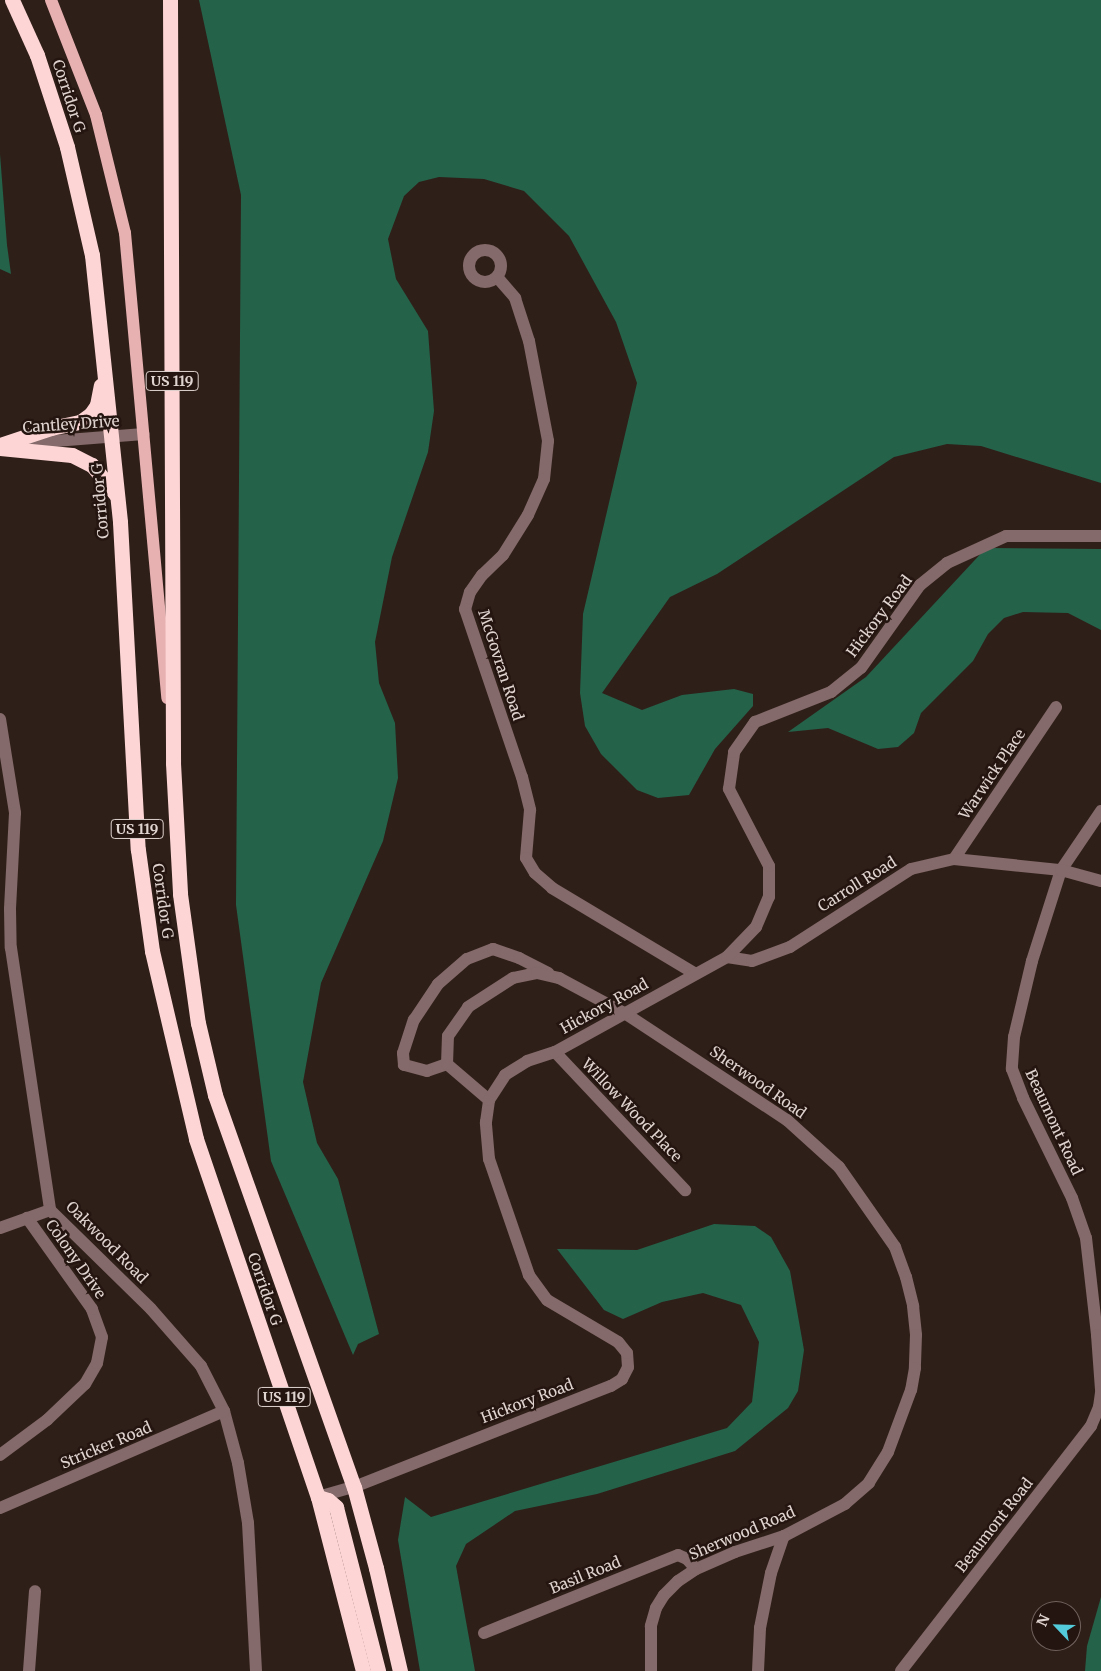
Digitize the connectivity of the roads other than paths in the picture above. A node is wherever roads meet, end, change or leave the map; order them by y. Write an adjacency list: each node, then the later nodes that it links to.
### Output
1 (12, 0): 5 (highway, Corridor G / US 119)
2 (51, 0): 6 (main road)
3 (170, 0): 13 (highway, US 119)
4 (498, 277): 20 (street, McGovran Road)
5 (102, 348): 7 (highway, Corridor G / US 119); 8 (highway)
6 (144, 434): 7 (street, Cantley Drive); 13 (main road)
7 (111, 436): 8 (street, Cantley Drive); 9 (highway, Corridor G / US 119)
8 (0, 446): 9 (highway)
9 (118, 497): 34 (highway, Corridor G / US 119)
10 (1101, 536): 19 (street, Hickory Road)
11 (1056, 706): 15 (street, Warwick Place)
12 (0, 719): 18 (street, Oakwood Road)
13 (173, 763): 33 (highway, Corridor G / US 119)
14 (1101, 811): 16 (street, Beaumont Road)
15 (954, 859): 16 (street, Carroll Road); 19 (street, Carroll Road)
16 (1061, 870): 17 (street, Carroll Road); 30 (street, Beaumont Road)
17 (1101, 881)
18 (5, 946): 27 (street, Oakwood Road)
19 (727, 957): 20 (street, Hickory Road)
20 (694, 973): 22 (street, Hickory Road)
21 (559, 978): 22 (street, Sherwood Road); 24 (street); 24 (street, Sherwood Road)
22 (626, 1014): 23 (street, Hickory Road); 36 (street, Sherwood Road)
23 (554, 1052): 25 (street, Hickory Road); 26 (street, Willow Wood Place)
24 (447, 1064): 25 (street)
25 (489, 1100): 33 (street, Hickory Road)
26 (686, 1190)
27 (50, 1210): 28 (street); 31 (street, Oakwood Road)
28 (28, 1218): 29 (street); 32 (street, Colony Drive)
29 (0, 1228)
30 (1101, 1391): 47 (street, Beaumont Road)
31 (224, 1412): 35 (street, Stricker Road); 41 (street, Oakwood Road)
32 (0, 1455)
33 (354, 1487): 34 (street, Hickory Road); 44 (highway, Corridor G / US 119)
34 (318, 1497): 42 (highway, Corridor G / US 119); 43 (highway)
35 (0, 1508)
36 (784, 1536): 37 (street, Sherwood Road); 46 (street)
37 (696, 1569): 39 (street, Basil Road); 45 (street, Sherwood Road)
38 (35, 1591): 40 (street)
39 (484, 1633)
40 (29, 1671)
41 (256, 1671)
42 (363, 1671)
43 (378, 1671)
44 (400, 1671)
45 (651, 1671)
46 (758, 1671)
47 (901, 1671)

